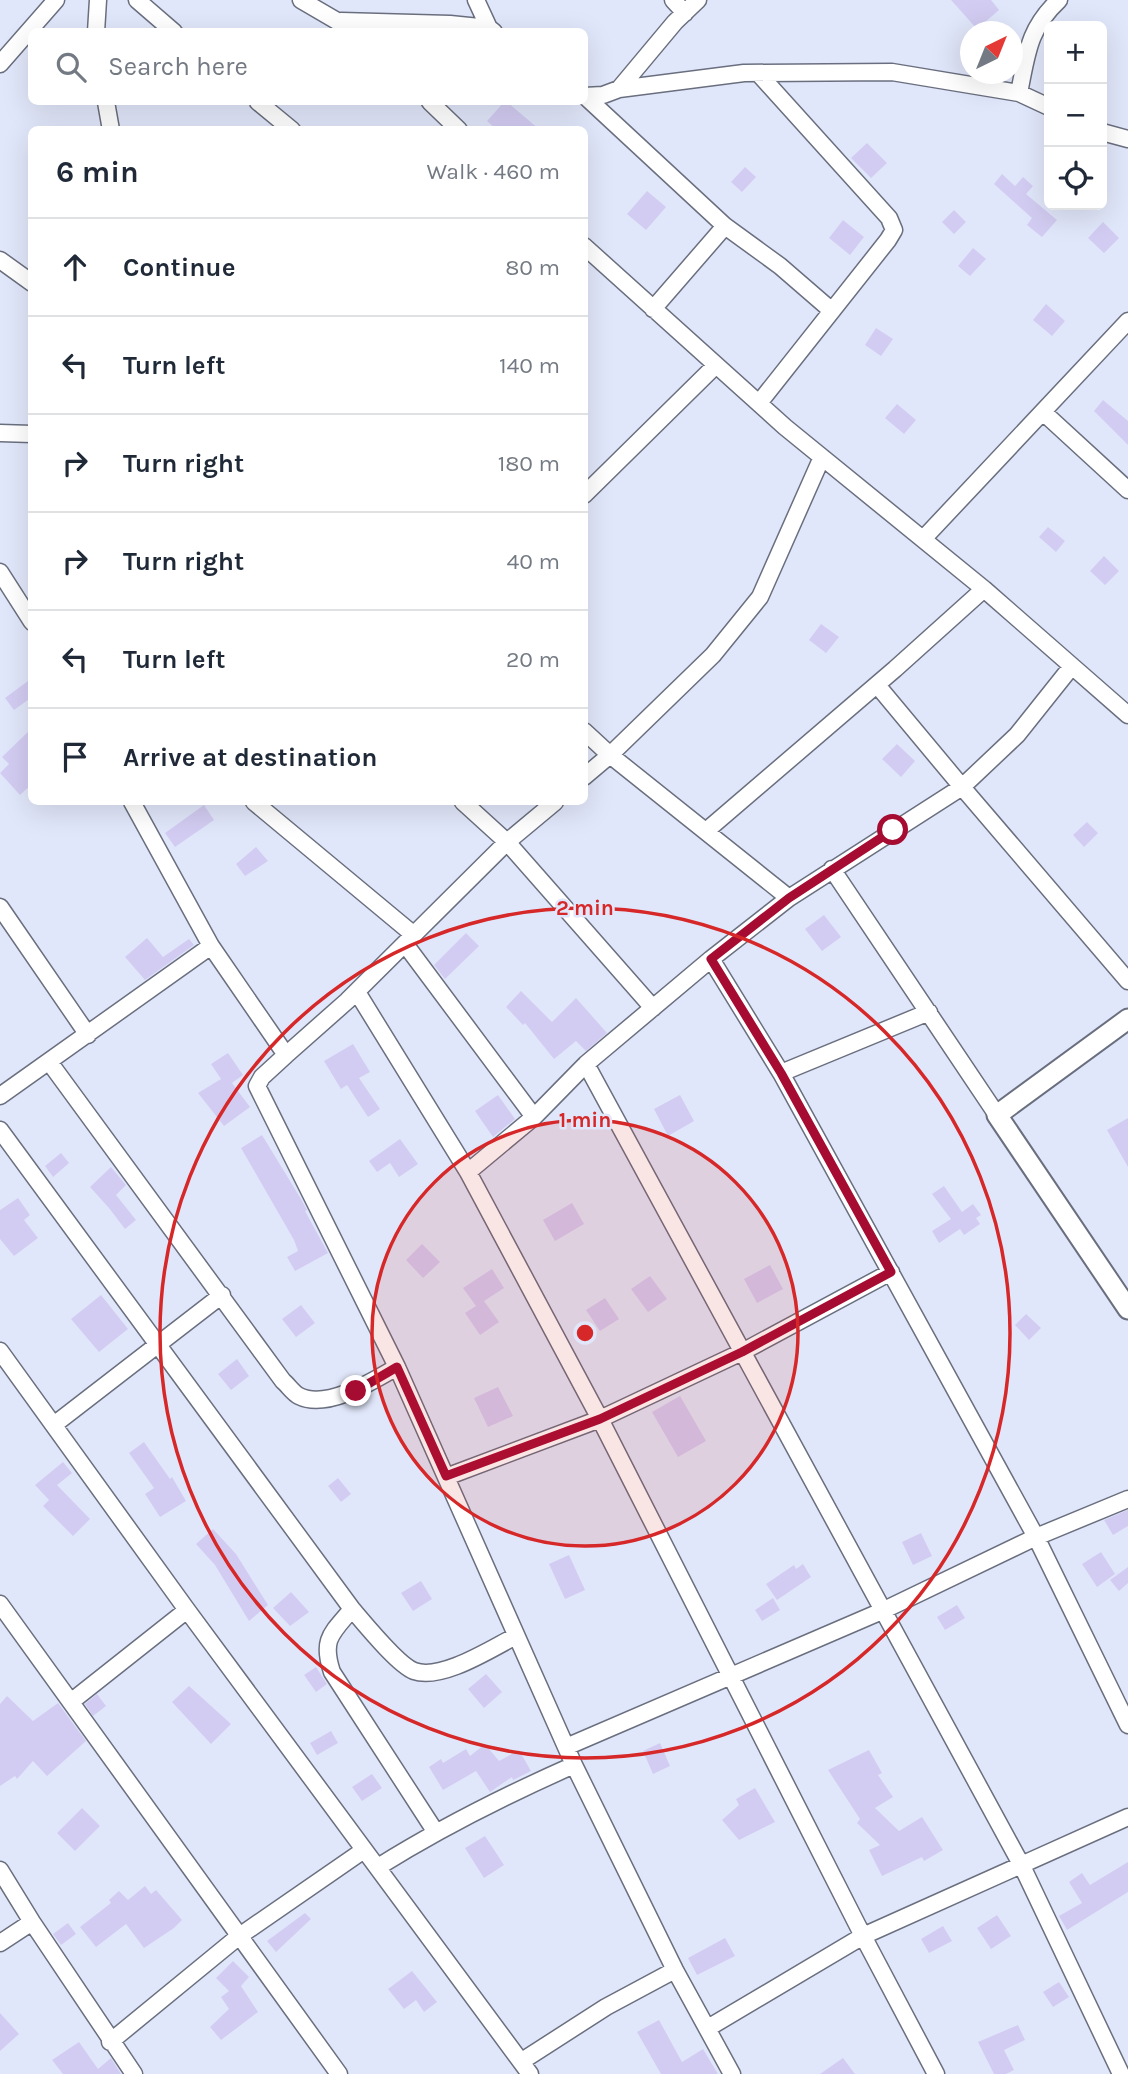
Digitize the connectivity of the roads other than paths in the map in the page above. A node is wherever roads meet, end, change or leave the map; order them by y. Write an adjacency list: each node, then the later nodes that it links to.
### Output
1 (56, 0): 11 (street)
2 (98, 0): 12 (street)
3 (137, 0): 13 (street)
4 (301, 0): 10 (street)
5 (476, 0): 15 (street)
6 (673, 0): 9 (street)
7 (698, 0): 9 (street)
8 (1059, 0): 20 (street)
9 (685, 13): 19 (street)
10 (347, 26): 14 (street)
11 (32, 28)
12 (96, 28)
13 (169, 28)
14 (477, 28)
15 (490, 28)
16 (28, 32): 17 (street)
17 (0, 64)
18 (758, 73): 19 (street); 20 (street); 37 (street)
19 (619, 89): 21 (street)
20 (1018, 93): 26 (street)
21 (588, 97)
22 (588, 99): 32 (street)
23 (107, 105): 27 (street)
24 (262, 105): 28 (street)
25 (433, 105): 29 (street)
26 (1044, 105)
27 (110, 126)
28 (287, 126)
29 (455, 126)
30 (1107, 133): 31 (street)
31 (1128, 139)
32 (725, 226): 36 (street); 37 (street)
33 (588, 250): 36 (street)
34 (0, 260): 35 (street)
35 (28, 281)
36 (653, 309): 39 (street)
37 (832, 312): 40 (street)
38 (1128, 321): 41 (street)
39 (716, 365): 40 (street); 46 (street)
40 (759, 403): 44 (street)
41 (1043, 412): 45 (street); 47 (street)
42 (0, 433): 43 (street)
43 (28, 434)
44 (822, 457): 47 (street); 55 (street)
45 (1128, 490)
46 (588, 491)
47 (924, 538): 49 (street)
48 (0, 572): 50 (street)
49 (984, 589): 51 (street); 52 (street)
50 (28, 616)
51 (1072, 666): 53 (street); 57 (street)
52 (877, 685): 57 (street); 62 (street)
53 (1128, 715)
54 (588, 736): 55 (street)
55 (610, 755): 56 (street); 62 (street)
56 (588, 774)
57 (962, 787): 64 (street); 70 (street)
58 (134, 805): 68 (street)
59 (257, 805): 67 (street)
60 (466, 805): 63 (street)
61 (551, 805): 63 (street)
62 (706, 831): 65 (street)
63 (507, 842): 67 (street); 72 (street)
64 (832, 869): 65 (street); 73 (street)
65 (789, 898): 69 (street)
66 (0, 906): 75 (street)
67 (410, 939): 71 (street); 82 (street)
68 (211, 946): 75 (street); 76 (street)
69 (711, 959): 72 (street); 79 (street)
70 (1128, 981)
71 (357, 992): 76 (street); 84 (street)
72 (653, 1008): 78 (street)
73 (929, 1013): 79 (street); 81 (street)
74 (1128, 1018): 81 (street)
75 (88, 1035): 77 (street)
76 (286, 1055): 91 (street)
77 (50, 1063): 80 (street); 86 (street)
78 (586, 1064): 82 (street); 90 (street)
79 (781, 1073): 85 (street)
80 (0, 1096)
81 (998, 1115): 87 (street)
82 (534, 1117): 84 (street)
83 (0, 1130): 88 (street)
84 (468, 1172): 92 (street)
85 (891, 1272): 90 (street); 96 (street)
86 (222, 1295): 88 (street); 91 (street)
87 (1128, 1309)
88 (159, 1345): 93 (street); 98 (street)
89 (0, 1351): 93 (street)
90 (742, 1352): 92 (street); 100 (street)
91 (397, 1367): 94 (street)
92 (600, 1419): 94 (street); 102 (street)
93 (55, 1424): 99 (street)
94 (446, 1476): 101 (street)
95 (1128, 1499): 96 (street)
96 (1036, 1537): 100 (street); 104 (street)
97 (0, 1604): 103 (street)
98 (352, 1609): 101 (street); 108 (street)
99 (187, 1610): 103 (street); 109 (street)
100 (882, 1611): 102 (street); 110 (street)
101 (516, 1636): 105 (street)
102 (730, 1676): 105 (street); 114 (street)
103 (72, 1701): 115 (street)
104 (1128, 1725)
105 (566, 1747): 106 (street)
106 (574, 1765): 108 (street); 117 (street)
107 (1128, 1817): 110 (street)
108 (435, 1831): 111 (street)
109 (364, 1850): 111 (street); 115 (street)
110 (1021, 1866): 114 (street); 125 (street)
111 (378, 1867): 120 (street)
112 (0, 1870): 113 (street)
113 (32, 1922): 116 (street); 119 (street)
114 (863, 1936): 118 (street); 124 (street)
115 (239, 1937): 119 (street); 122 (street)
116 (0, 1943)
117 (675, 1970): 118 (street); 120 (street)
118 (708, 2028): 123 (street)
119 (110, 2042): 121 (street)
120 (527, 2070)
121 (134, 2074)
122 (339, 2074)
123 (732, 2074)
124 (936, 2074)
125 (1121, 2074)

